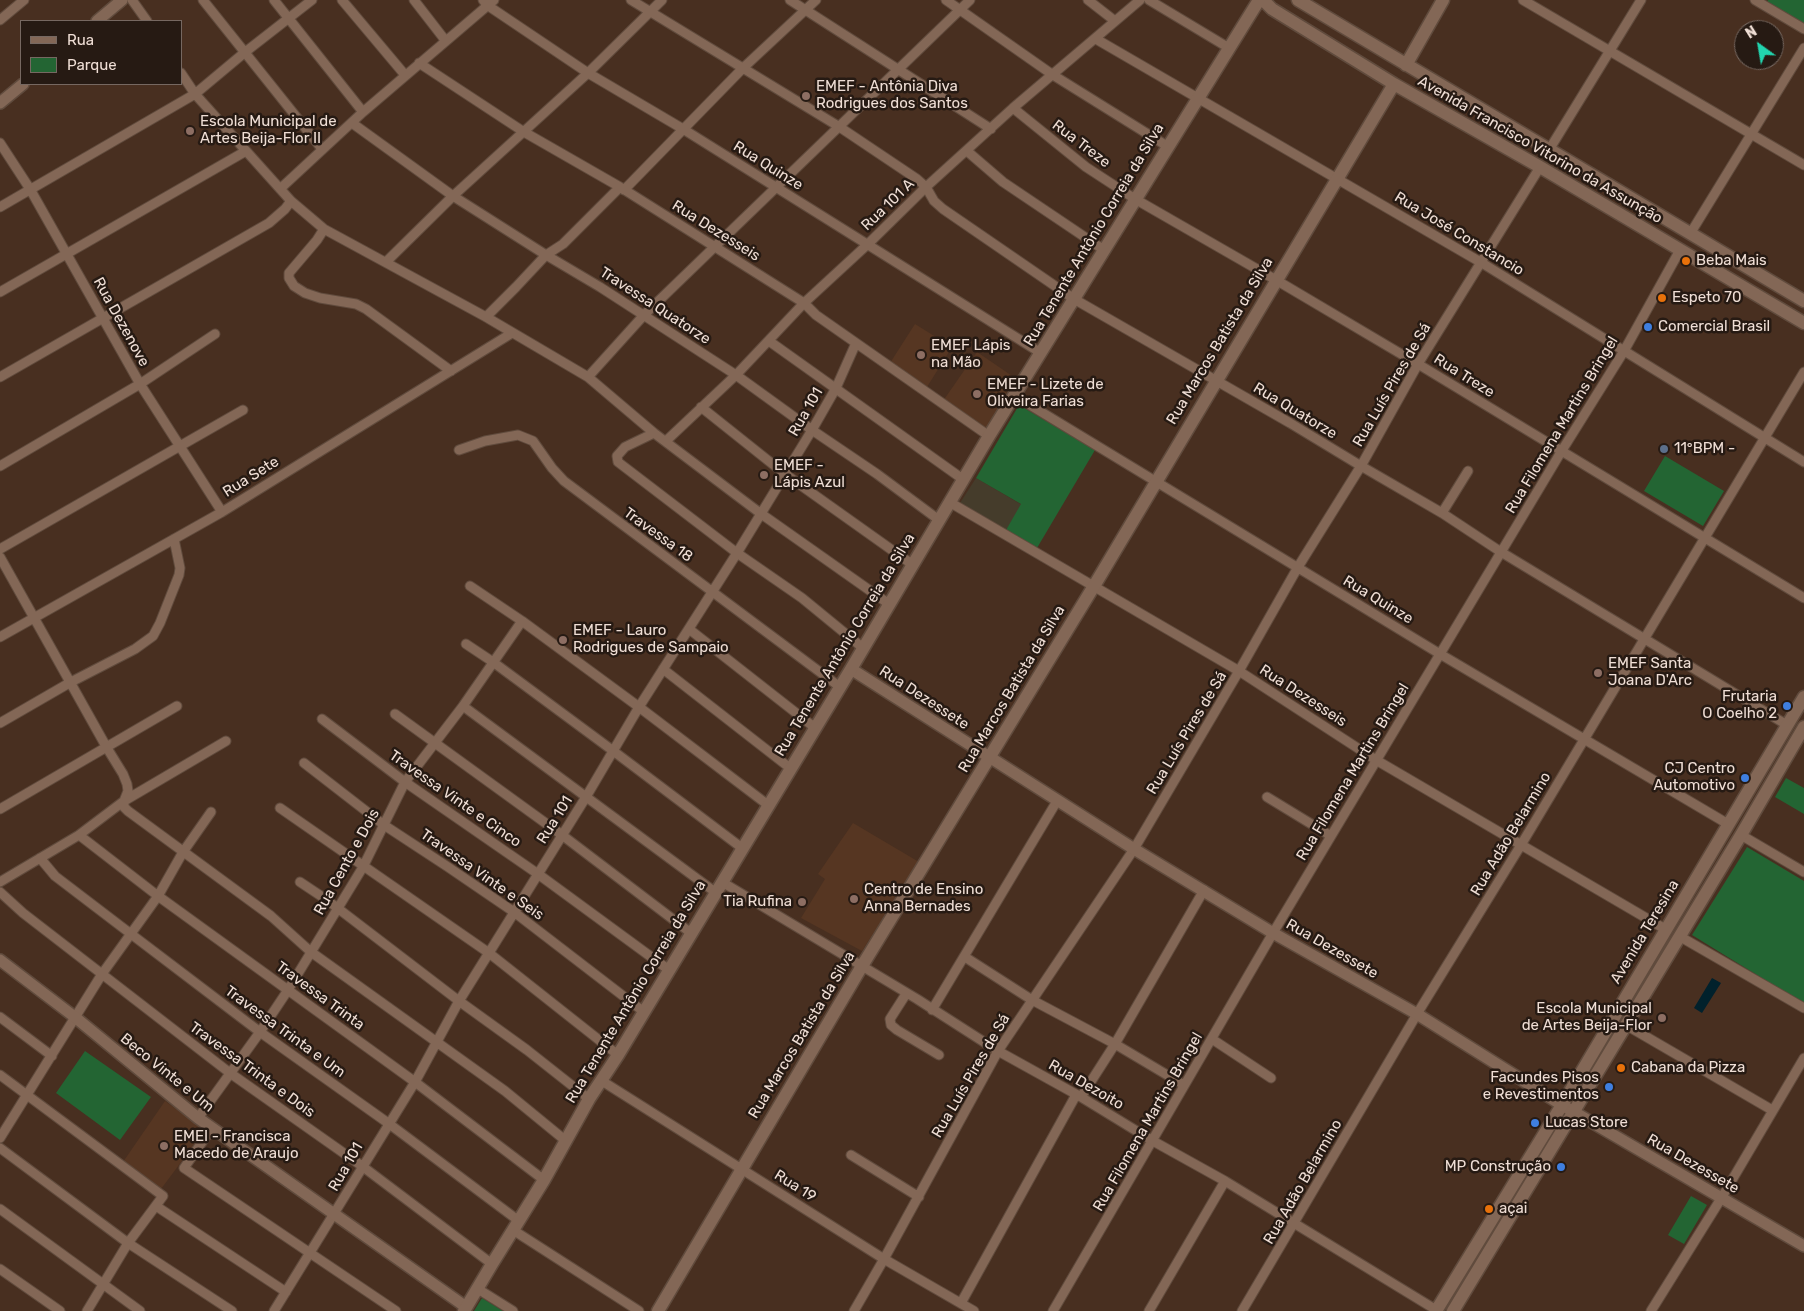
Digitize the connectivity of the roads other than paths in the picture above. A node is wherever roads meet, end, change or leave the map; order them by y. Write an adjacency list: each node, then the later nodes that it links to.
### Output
1 (24, 0): 29 (street)
2 (122, 0): 30 (street)
3 (132, 0): 31 (street)
4 (203, 0): 39 (street)
5 (274, 0): 28 (street)
6 (312, 0): 28 (street)
7 (342, 0): 46 (street)
8 (414, 0): 35 (street)
9 (631, 0): 27 (street, Rua Quatorze)
10 (662, 0): 27 (street)
11 (790, 0): 26 (street)
12 (816, 0): 26 (street)
13 (946, 0): 25 (street)
14 (970, 0): 25 (street)
15 (1088, 0): 32 (street)
16 (1140, 0): 32 (street, Rua 101 A)
17 (1149, 0): 36 (street)
18 (1262, 0): 36 (main road, Rua Tenente Antônio Correia da Silva); 48 (main road, Avenida Francisco Vitorino da Assunção)
19 (1298, 0): 41 (main road, Avenida Francisco Vitorino da Assunção)
20 (1443, 0): 41 (main road)
21 (1523, 0): 38 (street)
22 (1641, 0): 38 (street)
23 (1755, 0): 33 (street)
24 (488, 2): 35 (street); 44 (street, Rua Quinze)
25 (961, 9): 43 (street); 47 (street)
26 (806, 10): 42 (street); 43 (street)
27 (650, 12): 42 (street, Rua Quatorze); 44 (street)
28 (289, 19): 39 (street); 54 (street)
29 (0, 20)
30 (97, 20)
31 (145, 20)
32 (1115, 21): 34 (street, Rua 101 A)
33 (1804, 30)
34 (1096, 39): 47 (street, Rua 101 A); 51 (street, Rua José Constancio)
35 (445, 40): 40 (street)
36 (1229, 48): 51 (main road, Rua Tenente Antônio Correia da Silva)
37 (1804, 48): 60 (street)
38 (1610, 51): 60 (street); 64 (street)
39 (244, 53): 50 (street); 63 (street)
40 (419, 63): 46 (street); 59 (street, Rua Dezesseis)
41 (1405, 65): 48 (main road); 48 (main road); 64 (main road, Avenida Francisco Vitorino da Assunção)
42 (742, 68): 56 (street, Rua Quatorze); 57 (street)
43 (898, 69): 56 (street); 58 (street)
44 (588, 73): 57 (street, Rua Quinze); 59 (street)
45 (182, 74): 50 (street)
46 (405, 75): 54 (street)
47 (1053, 75): 53 (street, Rua 101 A); 62 (street)
48 (1394, 84): 68 (main road, Avenida Francisco Vitorino da Assunção); 70 (main road, Rua Marcos Batista da Silva)
49 (22, 85): 52 (street)
50 (195, 94): 65 (street); 74 (street)
51 (1198, 97): 62 (main road, Rua Tenente Antônio Correia da Silva); 70 (street, Rua José Constancio)
52 (0, 103)
53 (1013, 108): 58 (street, Rua 101 A); 78 (street, Rua Treze)
54 (363, 112): 55 (street)
55 (352, 123): 63 (street); 77 (street, Travessa Quatorze)
56 (838, 126): 71 (street); 72 (street, Rua Quatorze)
57 (683, 129): 71 (street, Rua Quinze); 75 (street)
58 (991, 129): 66 (street, Rua 101 A)
59 (524, 132): 75 (street, Rua Dezesseis); 77 (street)
60 (1752, 134): 67 (street); 82 (street)
61 (0, 143): 74 (street, Rua Dezenove)
62 (1167, 146): 78 (main road, Rua Tenente Antônio Correia da Silva)
63 (322, 149): 73 (street)
64 (1549, 150): 69 (main road, Avenida Francisco Vitorino da Assunção)
65 (246, 151): 73 (street); 87 (street)
66 (967, 152): 72 (street, Rua 101 A); 85 (street)
67 (1804, 165)
68 (1540, 166): 76 (main road, Avenida Francisco Vitorino da Assunção); 90 (street, Rua Luís Pires de Sá)
69 (1586, 172): 76 (main road); 82 (main road, Avenida Francisco Vitorino da Assunção)
70 (1337, 178): 90 (street, Rua José Constancio); 91 (main road, Rua Marcos Batista da Silva)
71 (777, 187): 83 (street, Rua Quinze); 84 (street)
72 (926, 187): 83 (street, Rua 101 A); 93 (street, Rua Quatorze)
73 (281, 188): 79 (street)
74 (30, 189): 80 (street); 87 (street, Rua Dezenove)
75 (622, 189): 84 (street, Rua Dezesseis); 88 (street)
76 (1577, 189): 86 (main road, Avenida Francisco Vitorino da Assunção)
77 (453, 196): 88 (street, Travessa Quatorze); 89 (street)
78 (1135, 199): 85 (main road, Rua Tenente Antônio Correia da Silva); 91 (street, Rua Treze)
79 (291, 201): 81 (street); 98 (street)
80 (0, 207)
81 (324, 228): 89 (street); 107 (street)
82 (1690, 234): 86 (main road); 94 (main road, Avenida Francisco Vitorino da Assunção)
83 (868, 244): 95 (street, Rua 101 A); 105 (street, Rua Quinze)
84 (714, 246): 95 (street, Rua Dezesseis); 96 (street)
85 (1104, 250): 93 (main road, Rua Tenente Antônio Correia da Silva)
86 (1680, 250): 99 (main road, Avenida Francisco Vitorino da Assunção); 104 (street, Rua Filomena Martins Bringel)
87 (67, 253): 92 (street); 98 (street, Rua Dezenove)
88 (546, 255): 96 (street, Travessa Quatorze); 97 (street)
89 (387, 262): 97 (street)
90 (1482, 263): 104 (street, Rua José Constancio); 106 (street, Rua Luís Pires de Sá)
91 (1276, 280): 106 (street, Rua Treze); 112 (main road, Rua Marcos Batista da Silva)
92 (0, 292)
93 (1074, 299): 105 (main road, Rua Tenente Antônio Correia da Silva); 112 (street, Rua Quatorze)
94 (1804, 301)
95 (804, 302): 102 (street, Rua 101 A); 103 (street, Rua Dezesseis)
96 (644, 315): 109 (street, Travessa Quatorze); 111 (street)
97 (486, 316): 100 (street)
98 (103, 317): 110 (street); 113 (street, Rua Dezenove)
99 (1804, 323)
100 (512, 333): 107 (street, Rua Sete); 111 (street)
101 (215, 334): 113 (street)
102 (769, 341): 109 (street, Rua 101 A); 114 (street)
103 (856, 343): 114 (street, Rua 101); 120 (street, Rua Dezesseis)
104 (1624, 351): 121 (street, Rua José Constancio); 125 (street, Rua Filomena Martins Bringel)
105 (1041, 353): 115 (main road, Rua Tenente Antônio Correia da Silva)
106 (1418, 364): 125 (street, Rua Treze); 128 (street, Rua Luís Pires de Sá)
107 (451, 371): 134 (street, Rua Sete)
108 (1804, 372): 121 (street, Rua Adão Belarmino)
109 (736, 375): 116 (street, Rua 101 A); 118 (street, Travessa Quatorze)
110 (0, 377)
111 (588, 377): 119 (street)
112 (1216, 380): 128 (street, Rua Quatorze); 132 (main road, Rua Marcos Batista da Silva)
113 (140, 384): 123 (street, Rua Dezenove); 127 (street)
114 (836, 388): 118 (street, Rua 101); 131 (street)
115 (1015, 396): 120 (main road, Rua Tenente Antônio Correia da Silva); 132 (street, Rua Quinze)
116 (701, 407): 122 (street, Rua 101 A); 130 (street)
117 (242, 410): 123 (street)
118 (812, 430): 130 (street, Rua 101); 137 (street, Travessa Quatorze)
119 (654, 433): 122 (street); 142 (street)
120 (989, 436): 131 (main road, Rua Tenente Antônio Correia da Silva)
121 (1763, 438): 126 (street, Rua José Constancio); 138 (street, Rua Adão Belarmino)
122 (666, 441): 135 (street)
123 (180, 448): 134 (street, Rua Dezenove); 140 (street)
124 (459, 450): 148 (street, Travessa 18)
125 (1561, 452): 138 (street, Rua Treze); 141 (street, Rua Filomena Martins Bringel)
126 (1804, 462)
127 (0, 466)
128 (1361, 466): 136 (street, Rua Quatorze); 145 (street, Rua Luís Pires de Sá)
129 (1468, 471): 136 (street)
130 (785, 474): 135 (street, Rua 101); 144 (street)
131 (964, 480): 133 (main road, Rua Tenente Antônio Correia da Silva)
132 (1156, 481): 145 (street, Rua Quinze); 147 (main road, Rua Marcos Batista da Silva)
133 (951, 502): 137 (main road, Rua Tenente Antônio Correia da Silva); 147 (street, Rua Dezesseis)
134 (222, 512): 139 (street, Rua Sete)
135 (760, 513): 142 (street, Rua 101); 150 (street)
136 (1442, 513): 141 (street, Rua Quatorze)
137 (939, 520): 144 (main road, Rua Tenente Antônio Correia da Silva)
138 (1705, 537): 149 (street, Rua Treze); 155 (street, Rua Adão Belarmino)
139 (174, 539): 151 (street, Rua Sete); 163 (street)
140 (0, 549)
141 (1500, 552): 155 (street, Rua Quatorze); 158 (street, Rua Filomena Martins Bringel)
142 (737, 553): 148 (street, Rua 101); 157 (street)
143 (0, 557): 151 (street)
144 (913, 565): 150 (main road, Rua Tenente Antônio Correia da Silva)
145 (1298, 567): 158 (street, Rua Quinze); 162 (street, Rua Luís Pires de Sá)
146 (470, 586): 152 (street)
147 (1094, 586): 162 (street, Rua Dezesseis); 180 (main road, Rua Marcos Batista da Silva)
148 (711, 591): 153 (street, Rua 101); 164 (street, Travessa 18)
149 (1804, 598)
150 (889, 604): 157 (main road, Rua Tenente Antônio Correia da Silva)
151 (34, 617): 154 (street, Rua Sete); 163 (street)
152 (522, 621): 159 (street, Rua Cento e Dois); 168 (street)
153 (689, 630): 160 (street, Rua 101); 173 (street)
154 (0, 637)
155 (1644, 639): 172 (street, Rua Quatorze); 175 (street, Rua Adão Belarmino)
156 (466, 644): 159 (street)
157 (863, 648): 161 (main road, Rua Tenente Antônio Correia da Silva)
158 (1440, 654): 175 (street, Rua Quinze); 181 (street, Rua Filomena Martins Bringel)
159 (493, 662): 167 (street, Rua Cento e Dois); 179 (street)
160 (663, 669): 168 (street, Rua 101); 183 (street)
161 (851, 669): 164 (main road, Rua Tenente Antônio Correia da Silva); 180 (street, Rua Dezessete)
162 (1239, 672): 181 (street, Rua Dezesseis); 203 (street, Rua Luís Pires de Sá)
163 (70, 682): 171 (street); 178 (street)
164 (840, 687): 173 (main road, Rua Tenente Antônio Correia da Silva)
165 (1804, 696): 172 (main road, Avenida Teresina)
166 (177, 706): 178 (street)
167 (463, 706): 177 (street, Rua Cento e Dois); 187 (street, Rua Dezoito)
168 (639, 707): 179 (street, Rua 101); 191 (street)
169 (395, 714): 177 (street)
170 (322, 719): 184 (street, Travessa Vinte e Cinco)
171 (0, 723)
172 (1787, 725): 185 (main road, Avenida Teresina)
173 (814, 727): 183 (main road, Rua Tenente Antônio Correia da Silva)
174 (1804, 729): 186 (main road, Avenida Teresina)
175 (1584, 739): 195 (street, Rua Quinze); 201 (street, Rua Adão Belarmino)
176 (226, 741): 189 (street)
177 (434, 744): 184 (street, Rua Cento e Dois); 198 (street)
178 (107, 748): 189 (street); 193 (street)
179 (612, 750): 187 (street, Rua 101); 202 (street)
180 (989, 758): 190 (street, Rua Dezessete); 226 (main road, Rua Marcos Batista da Silva)
181 (1376, 760): 200 (street, Rua Filomena Martins Bringel); 201 (street, Rua Dezesseis)
182 (304, 763): 196 (street, Travessa Vinte e Seis)
183 (790, 768): 191 (main road, Rua Tenente Antônio Correia da Silva)
184 (405, 782): 196 (street, Rua Cento e Dois); 208 (street, Travessa Vinte e Cinco)
185 (1753, 782): 186 (main road); 195 (main road, Avenida Teresina)
186 (1768, 790): 199 (main road, Avenida Teresina)
187 (586, 797): 198 (street, Rua 101); 211 (street, Rua Dezoito)
188 (1267, 797): 200 (street)
189 (124, 801): 197 (street); 204 (street)
190 (1057, 801): 203 (street, Rua Dezessete); 224 (street)
191 (768, 805): 202 (main road, Rua Tenente Antônio Correia da Silva)
192 (280, 808): 206 (street)
193 (0, 809)
194 (211, 812): 204 (street)
195 (1728, 824): 217 (main road, Avenida Teresina)
196 (384, 825): 206 (street, Rua Cento e Dois); 216 (street, Travessa Vinte e Seis)
197 (79, 835): 205 (street); 214 (street, Travessa Trinta)
198 (562, 835): 208 (street, Rua 101); 218 (street)
199 (1741, 835): 207 (street); 221 (main road, Avenida Teresina)
200 (1330, 836): 219 (street, Rua Filomena Martins Bringel)
201 (1521, 845): 217 (street, Rua Dezesseis); 236 (street, Rua Adão Belarmino)
202 (742, 848): 211 (main road, Rua Tenente Antônio Correia da Silva)
203 (1134, 849): 212 (street, Rua Dezessete); 231 (street, Rua Luís Pires de Sá)
204 (183, 852): 214 (street); 222 (street)
205 (40, 858): 209 (street); 220 (street, Travessa Trinta e Um)
206 (363, 867): 215 (street, Rua Cento e Dois); 223 (street)
207 (1804, 872)
208 (538, 874): 216 (street, Rua 101); 227 (street, Travessa Vinte e Cinco)
209 (0, 882)
210 (300, 882): 215 (street)
211 (718, 887): 218 (main road, Rua Tenente Antônio Correia da Silva); 226 (street, Rua Dezoito)
212 (1204, 890): 219 (street, Rua Dezessete); 243 (street)
213 (0, 892): 228 (street, Travessa Trinta e Dois)
214 (158, 896): 220 (street); 229 (street, Travessa Trinta)
215 (337, 908): 222 (street, Rua Cento e Dois); 232 (street)
216 (514, 912): 223 (street, Rua 101); 235 (street, Travessa Vinte e Seis)
217 (1665, 929): 258 (main road, Avenida Teresina)
218 (691, 933): 227 (main road, Rua Tenente Antônio Correia da Silva)
219 (1273, 933): 236 (street, Rua Dezessete); 241 (street, Rua Filomena Martins Bringel)
220 (131, 934): 228 (street); 240 (street, Travessa Trinta e Um)
221 (1679, 936): 233 (street); 239 (main road, Avenida Teresina)
222 (310, 952): 229 (street, Rua Cento e Dois); 242 (street)
223 (489, 953): 232 (street, Rua 101); 245 (street)
224 (965, 957): 231 (street); 234 (street)
225 (0, 960): 238 (street, Beco Vinte e Um)
226 (862, 966): 230 (street, Rua Dezoito); 273 (main road, Rua Marcos Batista da Silva)
227 (668, 970): 235 (main road, Rua Tenente Antônio Correia da Silva)
228 (102, 974): 238 (street); 249 (street, Travessa Trinta e Dois)
229 (288, 990): 240 (street, Rua Cento e Dois); 253 (street, Travessa Trinta)
230 (906, 994): 234 (street, Rua Dezoito); 246 (street)
231 (1032, 1000): 243 (street); 244 (street, Rua Luís Pires de Sá)
232 (459, 1002): 242 (street, Rua 101); 257 (street)
233 (1804, 1008)
234 (932, 1010): 244 (street, Rua Dezoito)
235 (644, 1012): 245 (main road, Rua Tenente Antônio Correia da Silva)
236 (1417, 1014): 258 (street, Rua Dezessete); 282 (street, Rua Adão Belarmino)
237 (0, 1017): 247 (street)
238 (76, 1018): 247 (street); 261 (street, Beco Vinte e Um)
239 (1626, 1025): 259 (street); 260 (main road, Avenida Teresina)
240 (260, 1032): 249 (street, Rua Cento e Dois); 262 (street, Travessa Trinta e Um)
241 (1212, 1039): 251 (street); 254 (street, Rua Filomena Martins Bringel)
242 (436, 1042): 253 (street, Rua 101); 266 (street)
243 (1115, 1044): 254 (street); 256 (street)
244 (998, 1051): 256 (street, Rua Dezoito); 277 (street, Rua Luís Pires de Sá)
245 (618, 1055): 252 (main road, Rua Tenente Antônio Correia da Silva)
246 (939, 1055)
247 (52, 1056): 255 (street)
248 (1804, 1058): 259 (street)
249 (230, 1073): 261 (street, Rua Cento e Dois); 271 (street, Travessa Trinta e Dois)
250 (0, 1075): 255 (street)
251 (1271, 1078)
252 (602, 1081): 257 (main road, Rua Tenente Antônio Correia da Silva); 273 (street, Rua 19)
253 (415, 1082): 262 (street, Rua 101); 275 (street, Travessa Trinta)
254 (1184, 1086): 267 (street, Rua Filomena Martins Bringel)
255 (27, 1095): 265 (street); 279 (street)
256 (1079, 1096): 267 (street, Rua Dezoito); 293 (street)
257 (589, 1099): 266 (main road, Rua Tenente Antônio Correia da Silva)
258 (1562, 1105): 260 (street, Rua Dezessete); 264 (main road, Avenida Teresina)
259 (1772, 1110): 278 (street)
260 (1574, 1111): 268 (main road, Avenida Teresina); 278 (street, Rua Dezessete)
261 (198, 1118): 263 (street, Beco Vinte e Um)
262 (388, 1123): 271 (street, Rua 101); 283 (street, Travessa Trinta e Um)
263 (212, 1128): 281 (street, Beco Vinte e Um); 286 (street)
264 (1542, 1137): 268 (main road); 272 (main road, Avenida Teresina)
265 (0, 1138)
266 (566, 1141): 275 (main road, Rua Tenente Antônio Correia da Silva)
267 (1153, 1141): 276 (street, Rua Dezoito); 306 (street, Rua Filomena Martins Bringel)
268 (1554, 1143): 274 (main road, Avenida Teresina)
269 (0, 1148): 284 (street)
270 (852, 1155): 277 (street)
271 (362, 1166): 281 (street, Rua 101); 288 (street, Travessa Trinta e Dois)
272 (1524, 1166): 274 (main road); 309 (main road, Avenida Teresina)
273 (742, 1168): 287 (street, Rua 19); 303 (main road, Rua Marcos Batista da Silva)
274 (1537, 1172): 310 (main road, Avenida Teresina)
275 (544, 1180): 283 (main road, Rua Tenente Antônio Correia da Silva)
276 (1225, 1181): 282 (street, Rua Dezoito); 307 (street)
277 (918, 1197): 287 (street, Rua Luís Pires de Sá)
278 (1722, 1197): 285 (street, Rua Dezessete); 311 (street)
279 (156, 1206): 284 (street); 292 (street)
280 (0, 1209): 290 (street)
281 (334, 1214): 286 (street, Rua 101); 294 (street, Beco Vinte e Um)
282 (1294, 1224): 308 (street, Rua Adão Belarmino); 309 (street, Rua Dezoito)
283 (516, 1226): 288 (main road, Rua Tenente Antônio Correia da Silva); 302 (street, Travessa Trinta e Um)
284 (128, 1243): 290 (street); 298 (street)
285 (1804, 1246)
286 (310, 1253): 292 (street, Rua 101); 300 (street)
287 (884, 1259): 293 (street, Rua 19); 304 (street, Rua Luís Pires de Sá)
288 (492, 1264): 291 (main road, Rua Tenente Antônio Correia da Silva)
289 (0, 1269): 295 (street)
290 (102, 1284): 296 (street); 297 (street)
291 (478, 1288): 294 (main road, Rua Tenente Antônio Correia da Silva); 301 (street)
292 (286, 1292): 299 (street, Rua 101)
293 (960, 1303): 305 (street, Rua 19)
294 (465, 1309)
295 (60, 1311)
296 (87, 1311)
297 (140, 1311)
298 (232, 1311)
299 (274, 1311)
300 (396, 1311)
301 (513, 1311)
302 (639, 1311)
303 (658, 1311)
304 (854, 1311)
305 (974, 1311)
306 (1053, 1311)
307 (1149, 1311)
308 (1242, 1311)
309 (1437, 1311)
310 (1453, 1311)
311 (1650, 1311)

